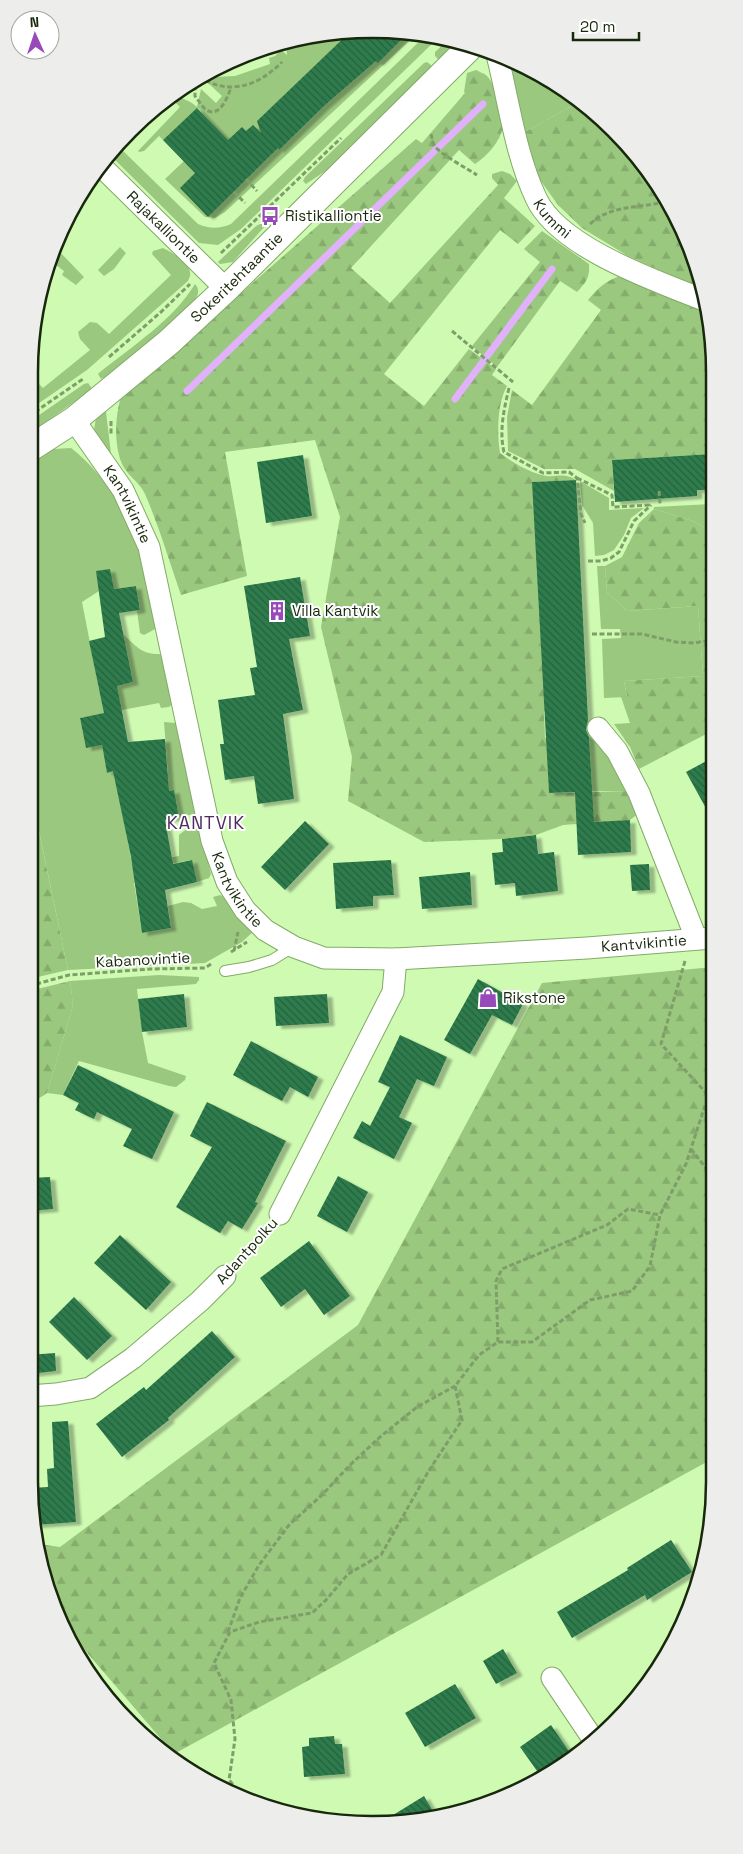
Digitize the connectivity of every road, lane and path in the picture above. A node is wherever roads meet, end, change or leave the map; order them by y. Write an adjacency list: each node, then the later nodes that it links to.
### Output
1 (466, 51): 18 (street, Sokeritehtaantie)
2 (282, 62): 5 (path)
3 (499, 63): 16 (street, Kummi)
4 (207, 81): 5 (path)
5 (231, 87): 6 (path)
6 (195, 88)
7 (431, 134): 10 (path)
8 (342, 137): 17 (path)
9 (106, 170): 17 (street, Rajakalliontie)
10 (477, 175)
11 (246, 179): 12 (path)
12 (257, 191)
13 (234, 192): 14 (path)
14 (244, 203)
15 (660, 203): 16 (path)
16 (576, 240): 19 (street, Kummi)
17 (205, 268): 18 (street, Rajakalliontie); 21 (path)
18 (226, 289): 24 (street, Sokeritehtaantie)
19 (697, 297)
20 (452, 331): 22 (path)
21 (103, 362)
22 (513, 382)
23 (509, 388): 29 (path)
24 (104, 396): 25 (path); 26 (street, Sokeritehtaantie); 27 (path)
25 (38, 410)
26 (74, 420): 28 (street, Sokeritehtaantie); 37 (street, Kantvikintie)
27 (111, 437)
28 (38, 443)
29 (577, 478): 32 (path); 33 (path)
30 (659, 491): 31 (path)
31 (660, 504)
32 (585, 522)
33 (588, 561)
34 (592, 634): 35 (path)
35 (706, 641)
36 (598, 728): 38 (street)
37 (265, 930): 39 (street, Kantvikintie); 40 (path)
38 (700, 938): 41 (street, Kantvikintie); 45 (path)
39 (294, 946): 41 (street, Kantvikintie); 43 (lane)
40 (226, 955)
41 (396, 959): 49 (street, Adantpolku)
42 (212, 963): 44 (path, Kabanovintie)
43 (225, 971)
44 (38, 984)
45 (706, 1092)
46 (706, 1100): 47 (path)
47 (691, 1148): 48 (path); 50 (path)
48 (706, 1167)
49 (280, 1214): 51 (path, Adantpolku)
50 (660, 1215): 52 (path); 52 (path)
51 (225, 1276): 54 (street, Adantpolku)
52 (498, 1342): 53 (path)
53 (455, 1386): 55 (path); 55 (path)
54 (38, 1395)
55 (225, 1642): 58 (path)
56 (552, 1678): 57 (street)
57 (590, 1735)
58 (237, 1788)

